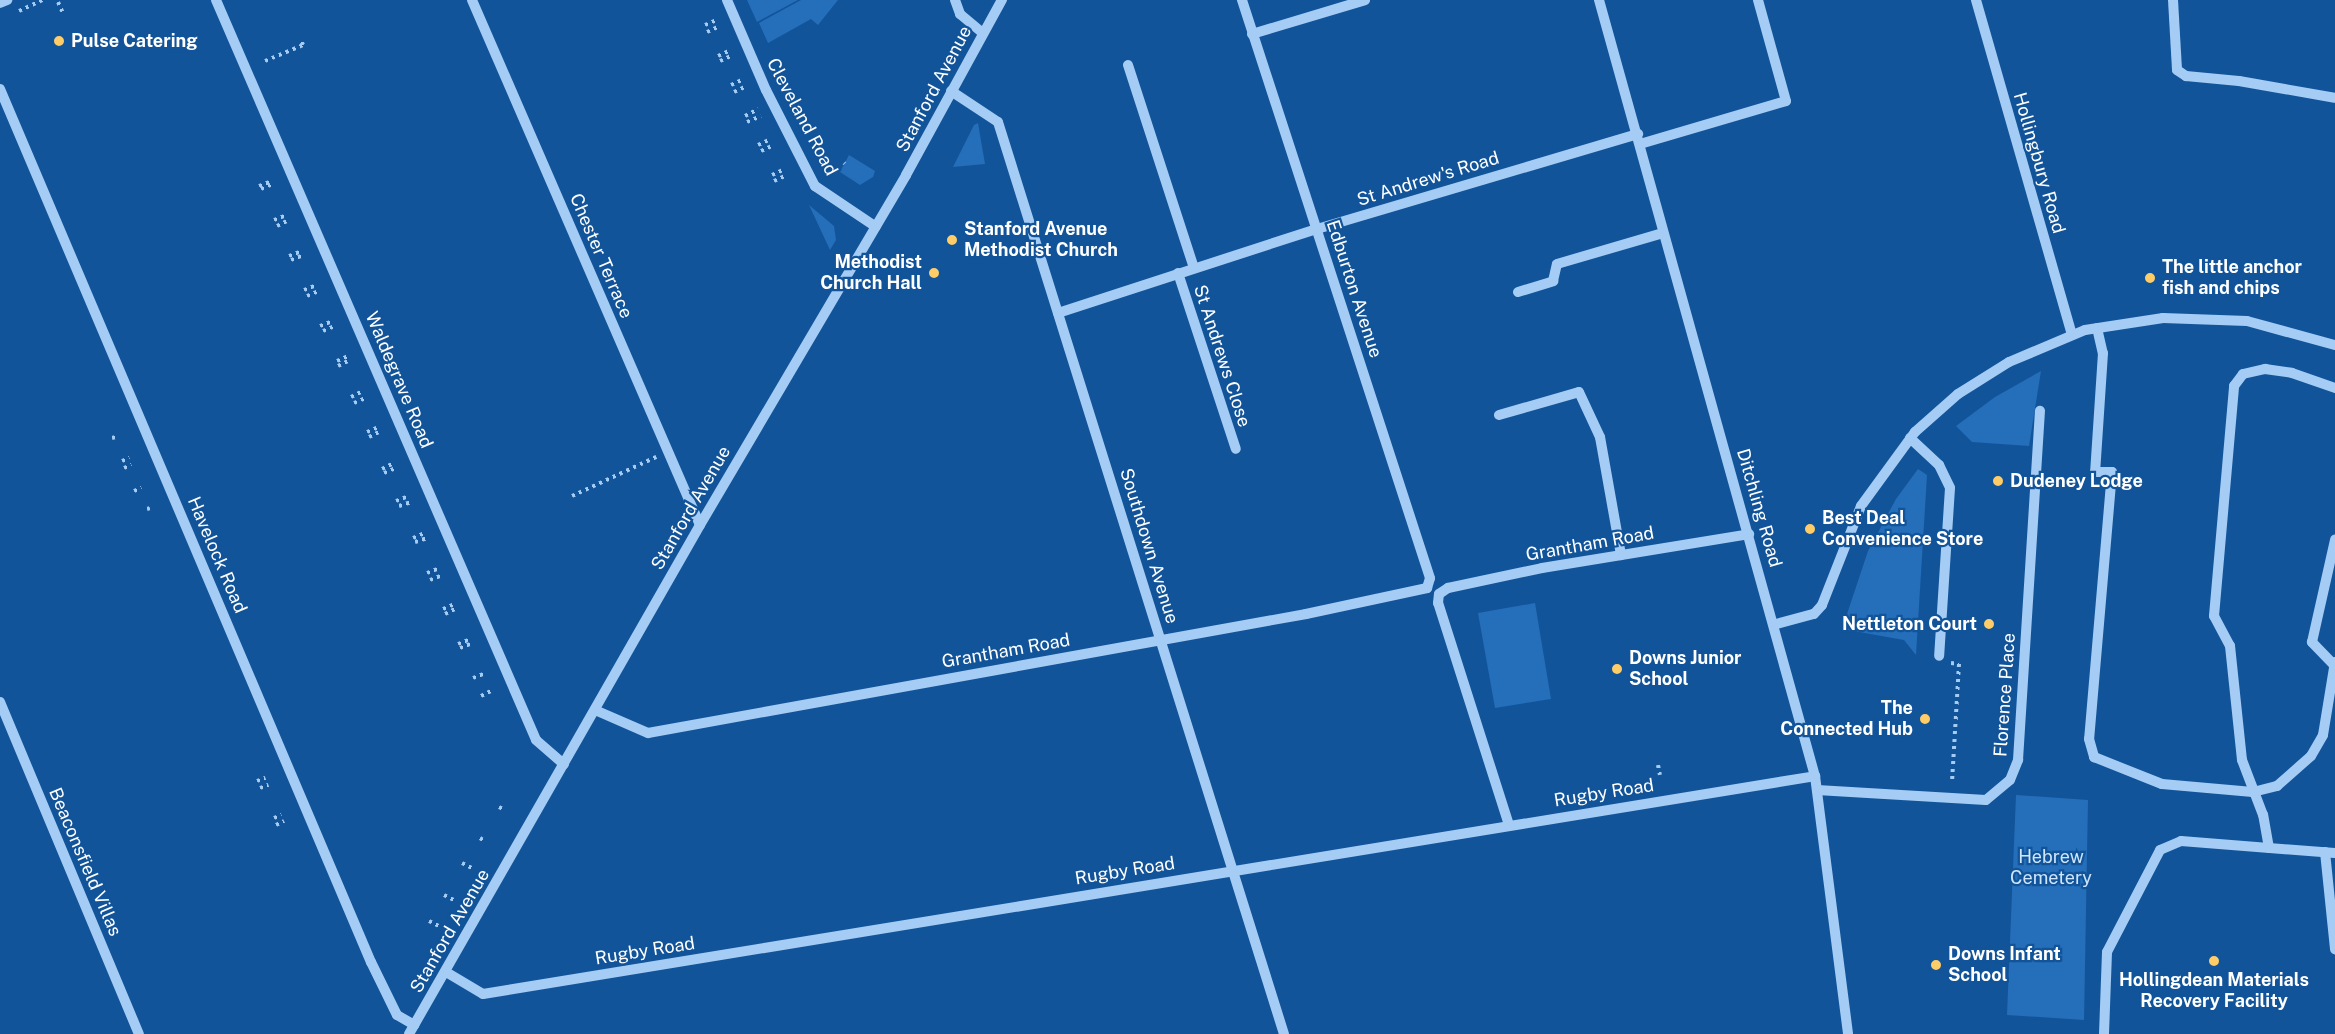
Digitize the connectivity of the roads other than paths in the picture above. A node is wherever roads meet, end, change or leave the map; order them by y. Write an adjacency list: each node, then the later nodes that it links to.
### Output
1 (7, 0): 13 (street)
2 (216, 0): 47 (street, Waldegrave Road)
3 (472, 0): 36 (street, Chester Terrace)
4 (727, 0): 21 (street, Cleveland Road)
5 (955, 0): 14 (street)
6 (1002, 0): 14 (street, Stanford Avenue)
7 (1242, 0): 15 (street, Edburton Avenue)
8 (1365, 0): 15 (street)
9 (1599, 0): 20 (street, Ditchling Road)
10 (1758, 0): 20 (street, St Andrew's Road)
11 (1976, 0): 29 (street, Hollingbury Road)
12 (2173, 0): 19 (street)
13 (0, 3)
14 (983, 33): 18 (street, Stanford Avenue)
15 (1252, 34): 22 (street, Edburton Avenue)
16 (1128, 65): 24 (street)
17 (0, 89): 57 (street, Havelock Road)
18 (951, 90): 21 (street, Stanford Avenue); 27 (street, Southdown Avenue)
19 (2335, 98)
20 (1639, 139): 22 (street, St Andrew's Road); 23 (street, Ditchling Road)
21 (876, 227): 36 (street, Stanford Avenue)
22 (1317, 229): 24 (street, St Andrew's Road); 40 (street, Edburton Avenue)
23 (1663, 233): 26 (street); 37 (street, Ditchling Road)
24 (1194, 268): 25 (street, St Andrew's Road)
25 (1178, 273): 27 (street, St Andrew's Road); 35 (street, St Andrews Close)
26 (1518, 292)
27 (1058, 313): 42 (street, Southdown Avenue)
28 (2097, 328): 29 (street); 30 (street); 50 (street)
29 (2072, 335): 34 (street)
30 (2335, 345)
31 (2335, 388): 50 (street)
32 (2040, 411): 49 (street, Florence Place)
33 (1499, 415): 39 (street)
34 (1911, 438): 41 (street); 43 (street)
35 (1236, 449)
36 (700, 525): 46 (street, Stanford Avenue)
37 (1749, 534): 39 (street, Grantham Road); 41 (street, Ditchling Road)
38 (2335, 540): 44 (street)
39 (1622, 555): 51 (street, Grantham Road)
40 (1427, 588): 42 (street, Grantham Road)
41 (1776, 624): 48 (street, Ditchling Road)
42 (1161, 640): 46 (street, Grantham Road); 54 (street, Southdown Avenue)
43 (1939, 656)
44 (2335, 663): 50 (street)
45 (0, 702): 58 (street, Beaconsfield Villas)
46 (595, 710): 47 (street, Stanford Avenue)
47 (564, 764): 56 (street, Stanford Avenue)
48 (1815, 776): 49 (street, Ditchling Road); 51 (street, Rugby Road)
49 (1817, 790): 60 (street, Ditchling Road)
50 (2253, 792): 52 (street)
51 (1509, 825): 54 (street, Rugby Road)
52 (2269, 848): 53 (street); 61 (street)
53 (2330, 853): 55 (street)
54 (1234, 870): 56 (street, Rugby Road); 59 (street, Southdown Avenue)
55 (2335, 949)
56 (446, 972): 57 (street, Stanford Avenue)
57 (412, 1029)
58 (139, 1034)
59 (1284, 1034)
60 (1848, 1034)
61 (2104, 1034)

